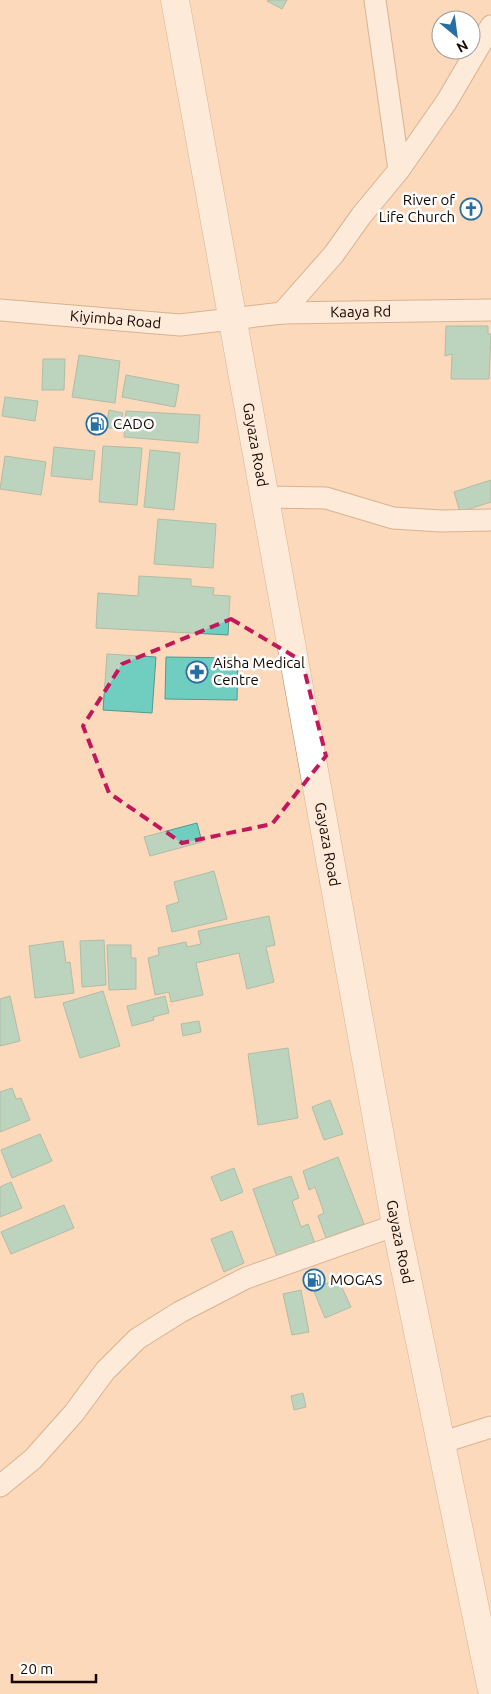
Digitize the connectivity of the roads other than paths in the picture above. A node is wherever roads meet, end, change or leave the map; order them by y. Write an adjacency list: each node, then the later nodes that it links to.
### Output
1 (175, 0): 8 (main road, Gayaza Road)
2 (375, 0): 4 (street)
3 (491, 26): 4 (street)
4 (400, 170): 7 (street)
5 (0, 310): 8 (street, Kiyimba Road)
6 (491, 310): 7 (street, Kaaya Rd)
7 (282, 313): 8 (street, Kaaya Rd)
8 (232, 318): 9 (main road, Gayaza Road)
9 (264, 497): 10 (street); 11 (main road, Gayaza Road)
10 (491, 520)
11 (396, 1225): 13 (main road, Gayaza Road); 14 (street)
12 (491, 1427): 13 (street)
13 (440, 1443): 15 (main road, Gayaza Road)
14 (0, 1486)
15 (491, 1686)

